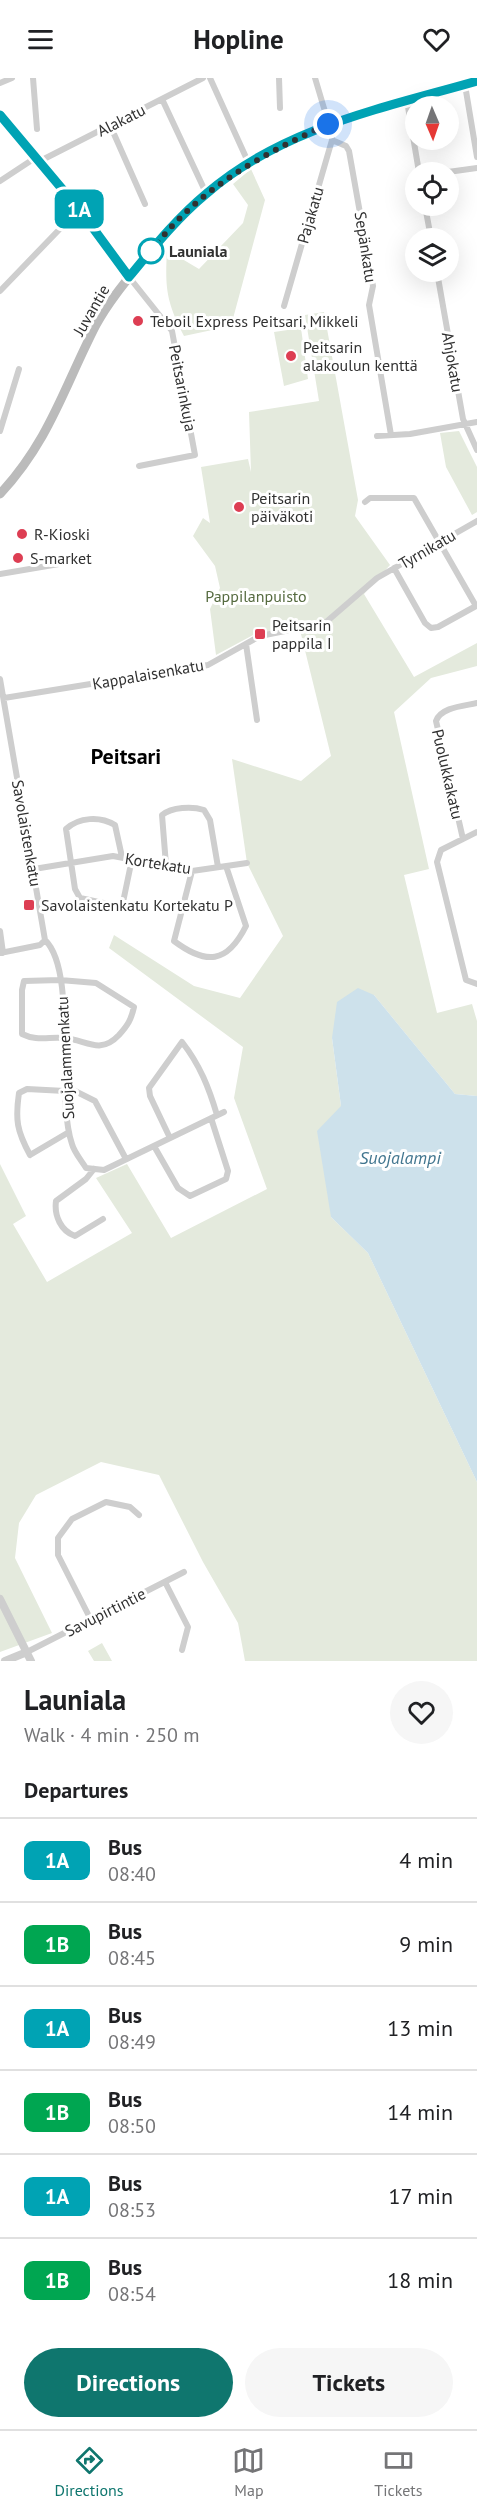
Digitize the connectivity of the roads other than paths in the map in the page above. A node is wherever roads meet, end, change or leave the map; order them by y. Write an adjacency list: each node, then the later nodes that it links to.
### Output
1 (12, 78): 9 (street)
2 (33, 78): 18 (street)
3 (203, 78): 7 (street, Alakatu)
4 (210, 78): 22 (street)
5 (279, 78): 14 (street)
6 (315, 78): 16 (street)
7 (191, 81): 12 (street, Alakatu)
8 (477, 81): 10 (main road, Juvantie)
9 (0, 83)
10 (465, 85): 11 (main road, Juvantie); 20 (street)
11 (425, 96)
12 (162, 99): 17 (street, Alakatu); 26 (street)
13 (405, 102): 16 (main road, Juvantie)
14 (280, 108)
15 (0, 115): 21 (street)
16 (328, 124): 19 (street); 22 (main road, Juvantie)
17 (110, 125): 21 (street, Alakatu); 27 (street)
18 (37, 129)
19 (332, 140): 32 (street, Pajakatu); 37 (street, Sepänkatu)
20 (477, 157)
21 (37, 160): 25 (street, Alakatu); 28 (street)
22 (249, 164): 26 (main road, Juvantie)
23 (477, 168): 24 (street)
24 (459, 170)
25 (0, 181)
26 (206, 193): 29 (main road, Juvantie)
27 (145, 204)
28 (79, 209): 29 (street); 31 (street)
29 (129, 277): 40 (street, Peitsarinkuja); 41 (main road, Juvantie)
30 (439, 282): 35 (street, Ahjokatu)
31 (0, 291)
32 (284, 306)
33 (19, 369): 36 (street)
34 (477, 423): 35 (street)
35 (464, 425): 37 (street); 39 (street, Ahjokatu)
36 (0, 431)
37 (391, 435): 38 (street)
38 (377, 436)
39 (477, 450)
40 (139, 466)
41 (0, 494)
42 (365, 502): 44 (street)
43 (477, 521): 44 (street, Tyrnikatu)
44 (439, 542): 46 (street, Tyrnikatu); 46 (street)
45 (58, 564): 47 (street)
46 (394, 568): 48 (street, Tyrnikatu)
47 (0, 574)
48 (377, 578): 49 (street, Kappalaisenkatu)
49 (246, 644): 51 (street, Kappalaisenkatu); 53 (street)
50 (0, 678): 51 (street, Savolaistenkatu)
51 (4, 698): 63 (street, Savolaistenkatu)
52 (477, 703): 55 (street, Puolukkakatu)
53 (257, 720)
54 (477, 832): 55 (street)
55 (463, 839): 69 (street)
56 (122, 857): 57 (street, Kortekatu); 59 (street, Kortekatu); 59 (street)
57 (132, 859): 59 (street); 60 (street, Kortekatu)
58 (247, 862): 61 (street, Kortekatu)
59 (70, 863): 63 (street, Kortekatu)
60 (166, 865): 62 (street); 64 (street, Kortekatu)
61 (226, 866): 62 (street, Kortekatu); 64 (street)
62 (218, 867): 64 (street, Kortekatu)
63 (34, 869): 66 (street, Savolaistenkatu)
64 (192, 871)
65 (0, 931): 67 (street)
66 (45, 940): 67 (street); 68 (street, Suojalammenkatu)
67 (2, 953)
68 (60, 980): 70 (street, Suojalammenkatu); 70 (street); 70 (street)
69 (477, 984)
70 (64, 1038): 71 (street, Suojalammenkatu)
71 (65, 1088): 74 (street, Suojalammenkatu); 74 (street); 77 (street)
72 (224, 1112): 73 (street)
73 (214, 1117): 75 (street); 75 (street); 76 (street)
74 (69, 1132): 78 (street, Suojalammenkatu)
75 (170, 1138): 76 (street)
76 (154, 1146): 77 (street)
77 (126, 1160): 78 (street)
78 (94, 1169): 79 (street)
79 (103, 1219)
80 (139, 1515): 84 (street)
81 (184, 1572): 82 (street, Savupirtintie)
82 (165, 1582): 84 (street, Savupirtintie); 85 (street)
83 (0, 1599): 86 (street)
84 (92, 1620): 86 (street, Savupirtintie)
85 (182, 1650)
86 (27, 1652): 87 (street); 88 (street)
87 (4, 1661)
88 (31, 1661)

